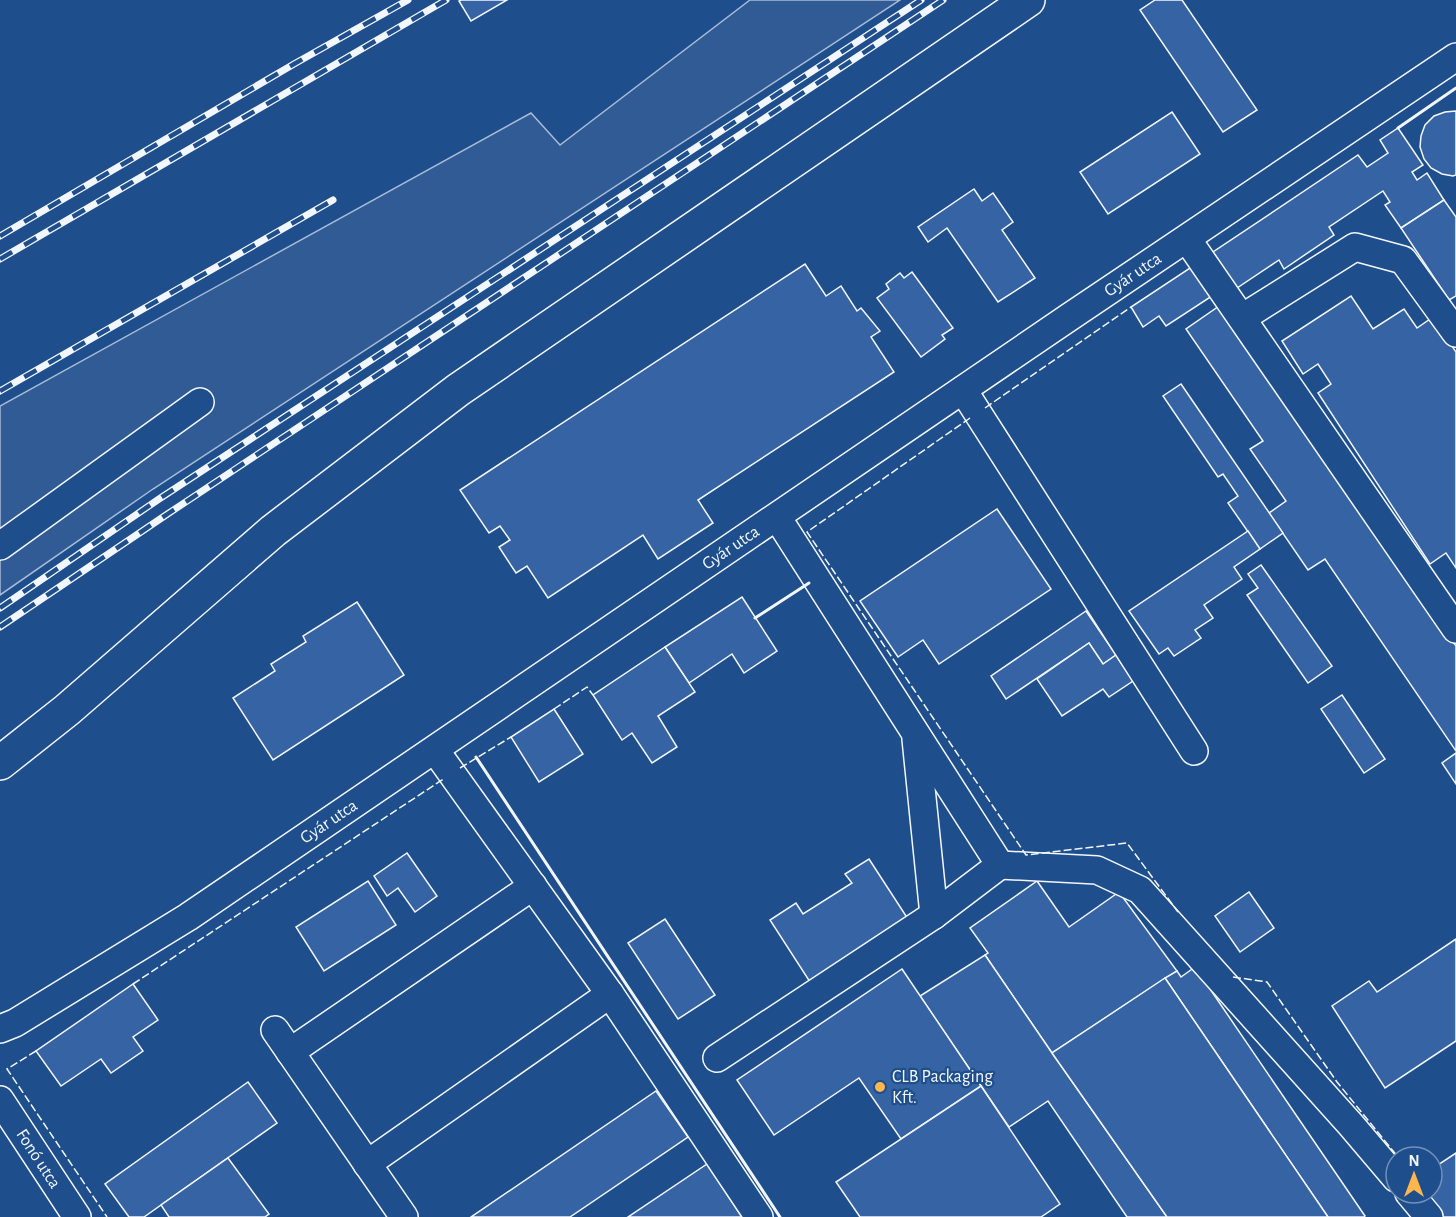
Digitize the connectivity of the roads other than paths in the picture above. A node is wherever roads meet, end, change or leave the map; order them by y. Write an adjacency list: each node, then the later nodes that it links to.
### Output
1 (1028, 0): 14 (main road)
2 (1456, 57): 3 (street, Gyár utca)
3 (1187, 239): 4 (street); 6 (street, Gyár utca)
4 (1242, 318): 5 (street); 10 (street)
5 (1456, 333)
6 (963, 390): 8 (street, Gyár utca); 13 (street)
7 (200, 402): 9 (street)
8 (777, 517): 11 (street); 12 (street, Gyár utca)
9 (0, 546)
10 (1456, 629)
11 (915, 732): 15 (street); 17 (street)
12 (435, 750): 16 (street); 19 (street, Gyár utca)
13 (1194, 751)
14 (0, 763)
15 (1000, 865): 17 (street); 23 (street)
16 (533, 886): 18 (street); 22 (street)
17 (934, 915): 20 (street)
18 (610, 994): 22 (street); 27 (street)
19 (0, 1029)
20 (717, 1058)
21 (0, 1100): 25 (street, Fonó utca)
22 (367, 1164): 26 (street)
23 (1384, 1164)
24 (1419, 1205): 28 (street)
25 (77, 1217)
26 (404, 1217)
27 (759, 1217)
28 (1429, 1217)

